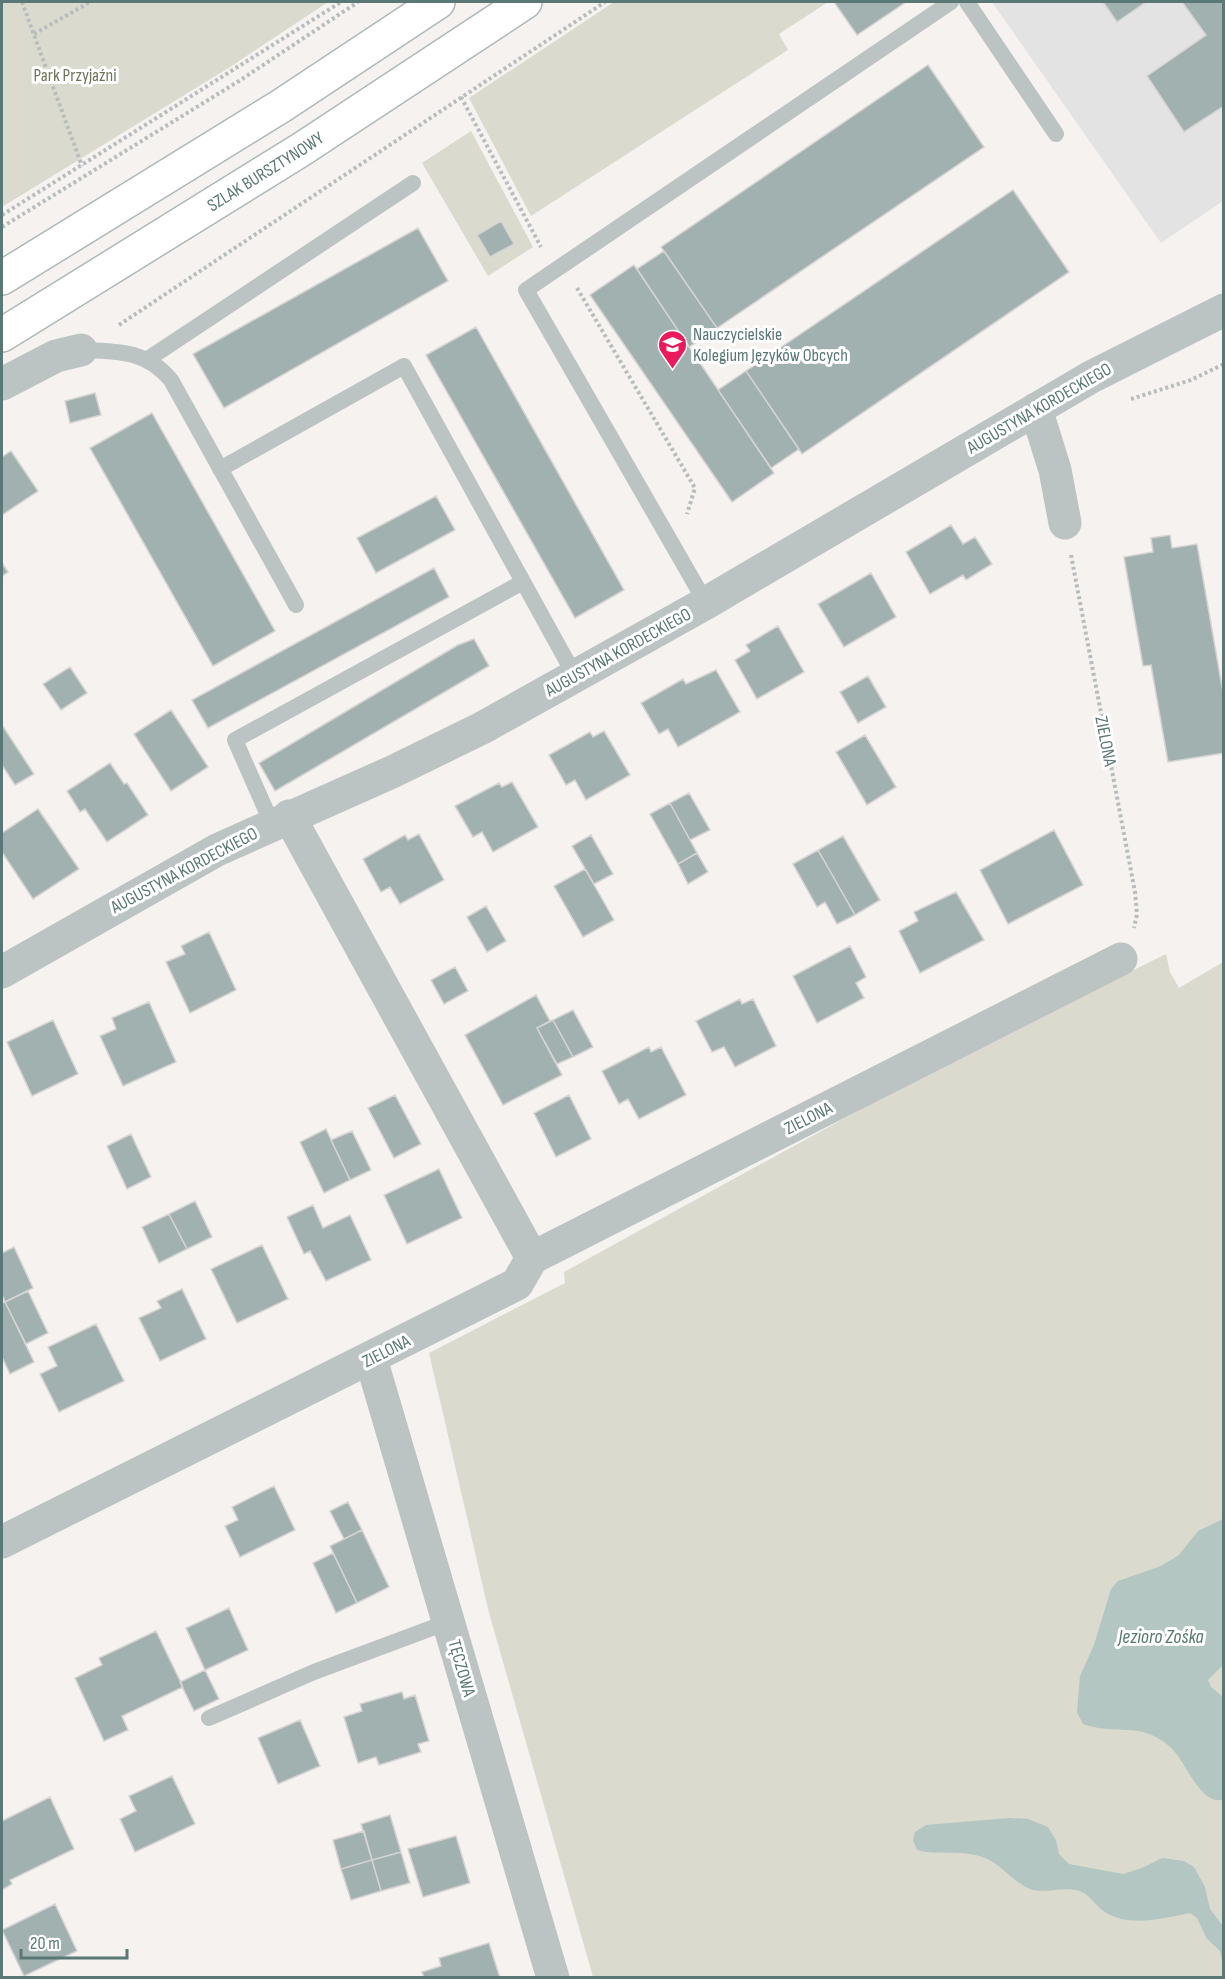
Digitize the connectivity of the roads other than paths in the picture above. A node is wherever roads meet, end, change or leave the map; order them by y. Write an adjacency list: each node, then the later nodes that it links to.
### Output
1 (438, 2): 7 (main road)
2 (525, 2): 9 (main road, SZLAK BURSZTYNOWY)
3 (951, 2): 17 (lane)
4 (967, 2): 5 (lane)
5 (1056, 134)
6 (413, 183): 11 (lane)
7 (2, 278)
8 (1224, 310): 13 (street, AUGUSTYNA KORDECKIEGO)
9 (2, 335)
10 (81, 350): 11 (lane); 12 (street)
11 (148, 359): 14 (lane)
12 (2, 384)
13 (1036, 409): 15 (street); 17 (street, AUGUSTYNA KORDECKIEGO)
14 (220, 469): 16 (lane); 18 (lane)
15 (1065, 523)
16 (523, 582): 19 (lane); 20 (lane)
17 (706, 603): 19 (street, AUGUSTYNA KORDECKIEGO)
18 (296, 605)
19 (575, 676): 20 (street, AUGUSTYNA KORDECKIEGO)
20 (280, 820): 22 (street, AUGUSTYNA KORDECKIEGO); 23 (street)
21 (1121, 959): 23 (street, ZIELONA)
22 (2, 972)
23 (532, 1258): 24 (street, ZIELONA)
24 (371, 1359): 25 (street, ZIELONA); 26 (street, TĘCZOWA)
25 (2, 1542)
26 (448, 1622): 27 (lane); 28 (street, TĘCZOWA)
27 (209, 1718)
28 (553, 1977)

